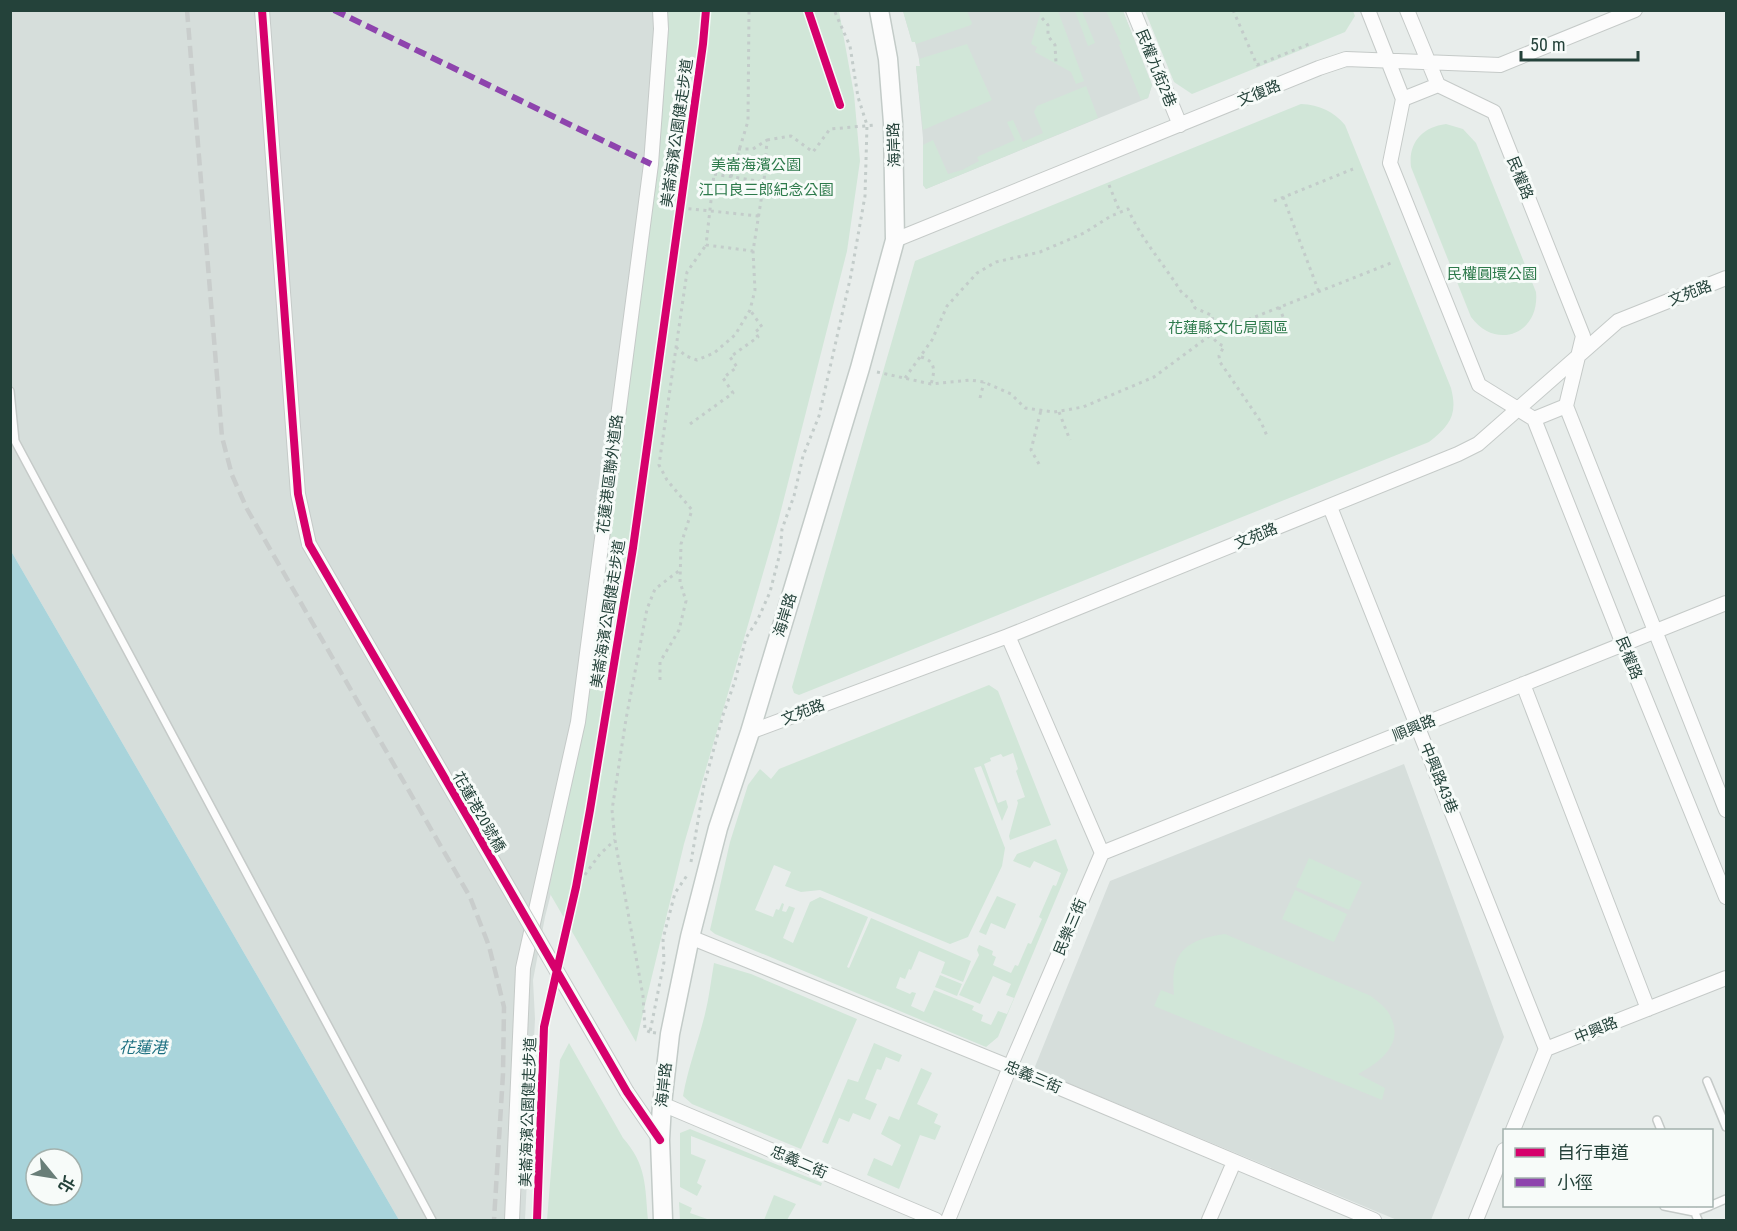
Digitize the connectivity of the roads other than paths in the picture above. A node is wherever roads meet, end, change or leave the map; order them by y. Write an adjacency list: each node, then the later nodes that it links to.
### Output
1 (262, 10): 42 (street, 花蓮港20號橋, bridge)
2 (660, 10): 48 (street, 花蓮港區聯外道路)
3 (879, 10): 13 (main road, 海岸路)
4 (1133, 10): 12 (street, 民權九街2巷)
5 (1368, 10): 8 (street)
6 (1407, 10): 9 (street)
7 (1635, 10): 9 (street, 文復路)
8 (1388, 61): 9 (street, 文復路); 11 (street); 12 (street, 文復路)
9 (1428, 62): 10 (street)
10 (1438, 85): 11 (street); 15 (street, 民權路)
11 (1403, 99): 18 (street)
12 (1180, 125): 13 (street, 文復路)
13 (895, 240): 27 (main road, 海岸路)
14 (1726, 278): 15 (street, 文苑路)
15 (1578, 356): 17 (street, 民權路); 18 (street, 文苑路)
16 (10, 391): 47 (lane)
17 (1566, 406): 19 (street); 22 (street)
18 (1518, 409): 19 (street); 20 (street, 文苑路)
19 (1534, 418): 24 (street, 民權路)
20 (1330, 507): 23 (street, 文苑路); 26 (street, 中興路43巷)
21 (1726, 603): 22 (street, 順興路)
22 (1656, 631): 24 (street, 順興路); 28 (street)
23 (1008, 636): 27 (street, 文苑路); 29 (street)
24 (1623, 644): 25 (street, 順興路); 30 (street, 民權路)
25 (1523, 684): 26 (street, 順興路); 33 (street)
26 (1418, 727): 29 (street, 順興路); 34 (street, 中興路43巷)
27 (750, 732): 31 (main road, 海岸路)
28 (1726, 810)
29 (1102, 853): 35 (street, 民樂三街)
30 (1726, 897)
31 (690, 937): 35 (street, 忠義三街); 37 (main road, 海岸路)
32 (1726, 978): 33 (street, 中興路)
33 (1648, 1009): 34 (street, 中興路)
34 (1546, 1049): 40 (street)
35 (1010, 1067): 43 (street, 忠義三街); 51 (street, 民樂三街)
36 (1707, 1081): 39 (lane)
37 (662, 1104): 42 (main road, 海岸路); 50 (street, 忠義二街)
38 (1657, 1120): 41 (lane)
39 (1726, 1127)
40 (1514, 1129)
41 (1660, 1129)
42 (660, 1140): 49 (main road, 海岸路)
43 (1234, 1162): 52 (street); 53 (street, 忠義三街)
44 (1501, 1167): 54 (street)
45 (1674, 1207): 46 (lane)
46 (1693, 1209): 55 (lane)
47 (432, 1221)
48 (512, 1221)
49 (663, 1221)
50 (936, 1221)
51 (948, 1221)
52 (1209, 1221)
53 (1374, 1221)
54 (1476, 1221)
55 (1698, 1221)

